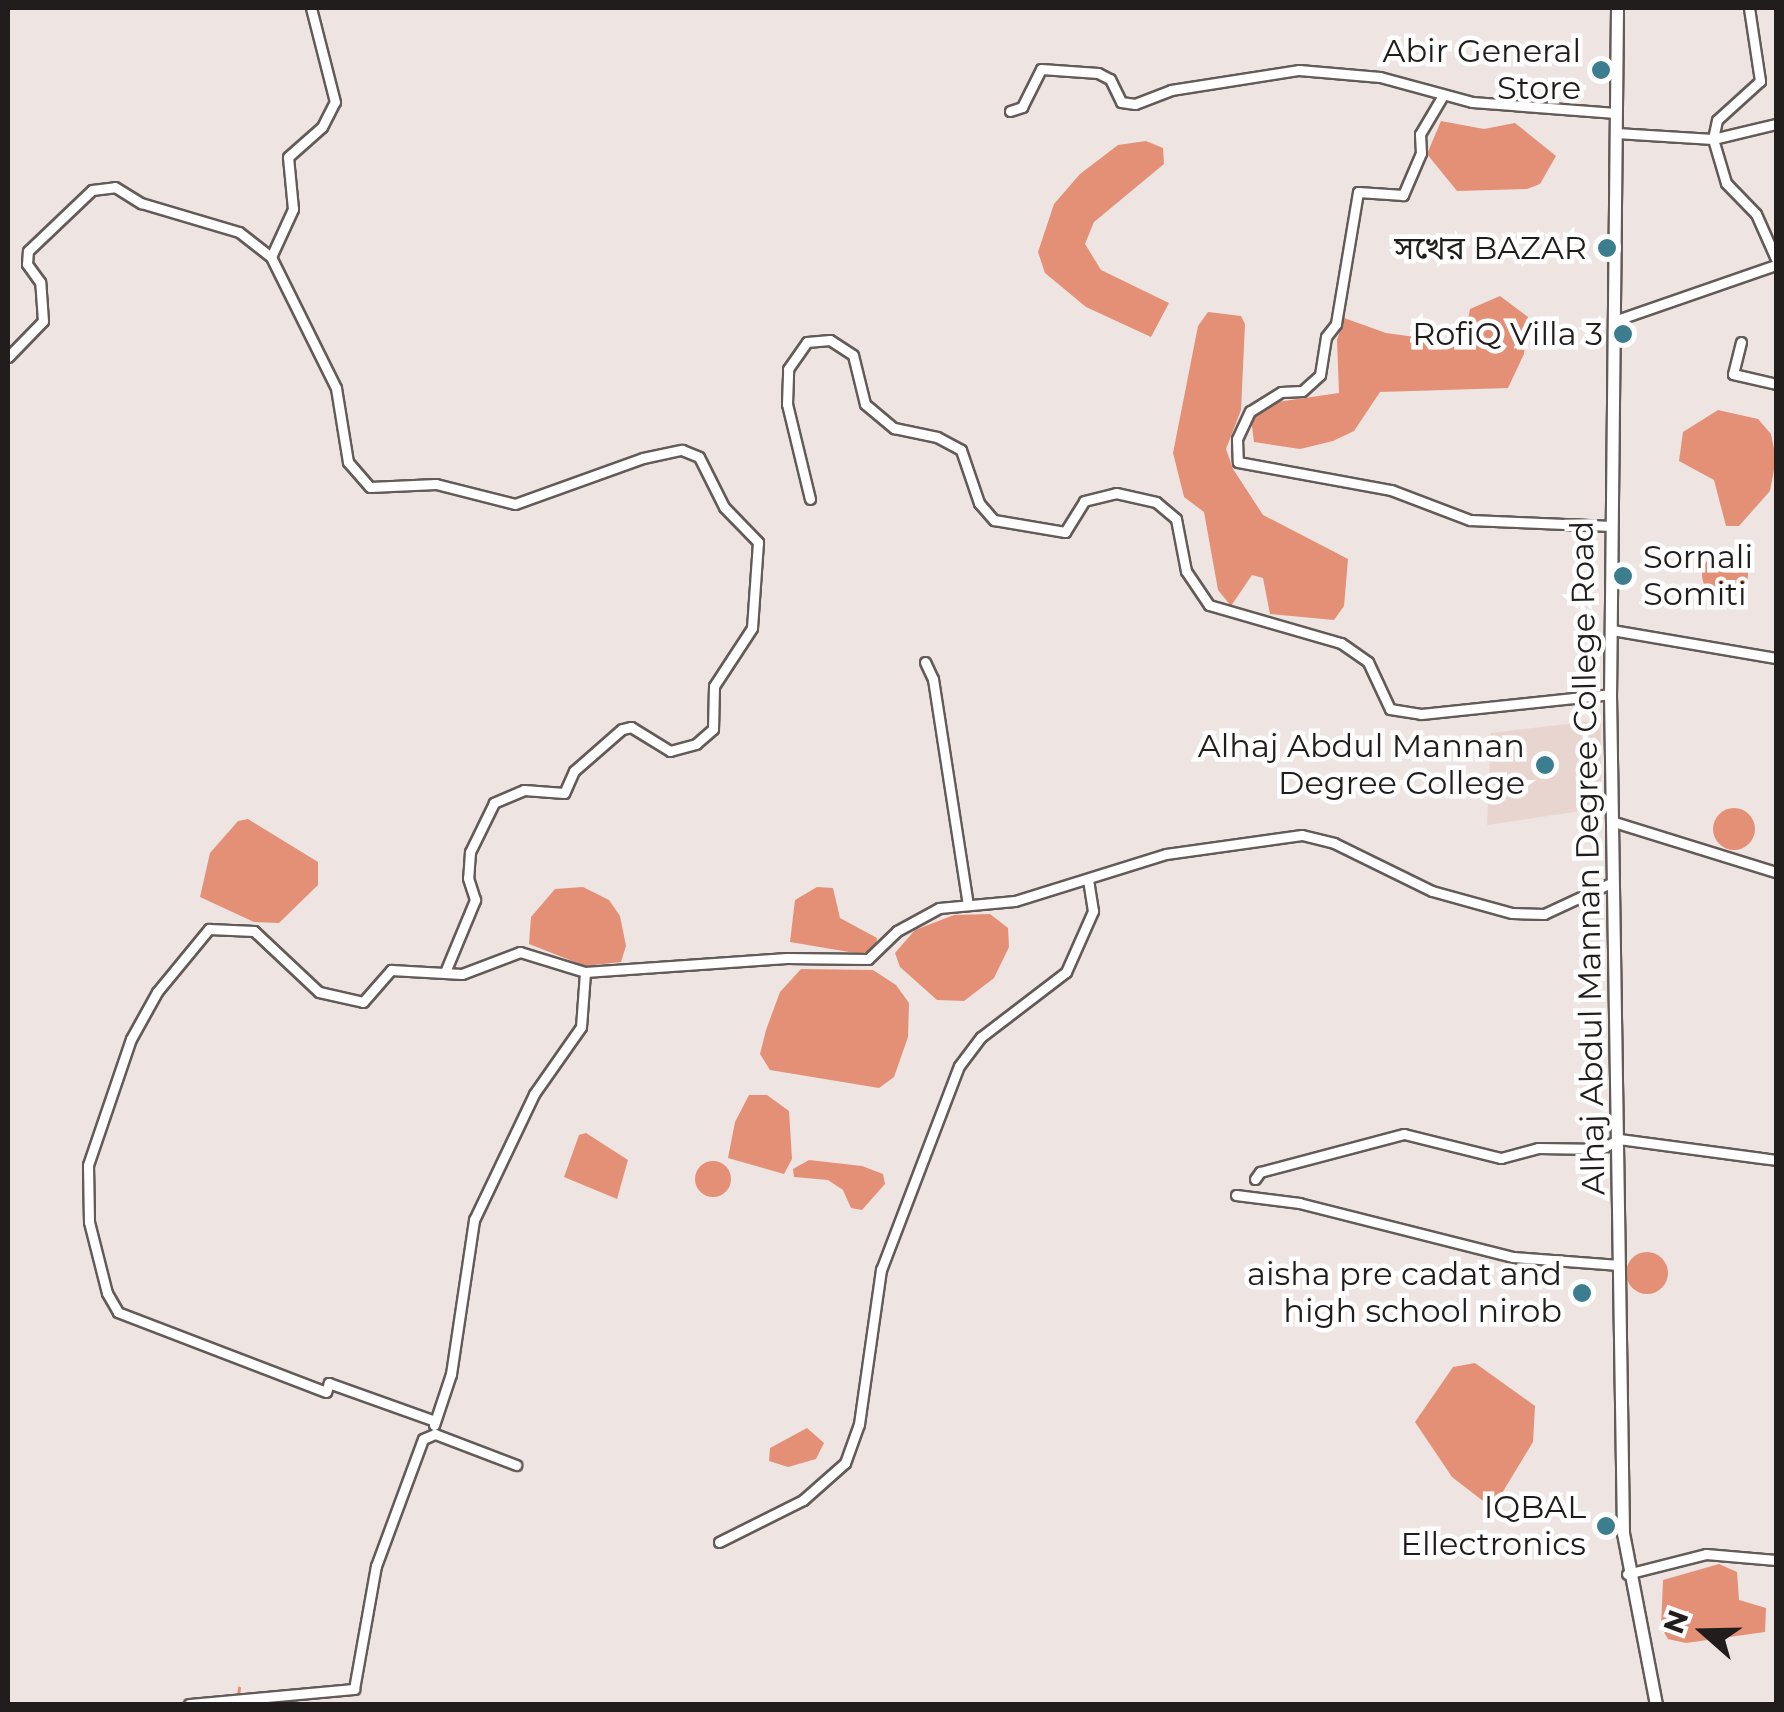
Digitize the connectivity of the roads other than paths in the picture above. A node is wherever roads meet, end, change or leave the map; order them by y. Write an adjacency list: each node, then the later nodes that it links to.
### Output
1 (311, 8): 10 (street)
2 (1617, 8): 6 (street, Alhaj Abdul Mannan Degree College Road)
3 (1749, 8): 9 (street)
4 (1442, 97): 5 (street); 6 (street); 17 (street)
5 (1010, 111)
6 (1616, 113): 8 (street, Alhaj Abdul Mannan Degree College Road)
7 (1776, 124): 9 (street)
8 (1616, 132): 9 (street); 12 (street, Alhaj Abdul Mannan Degree College Road)
9 (1713, 139): 11 (street)
10 (271, 257): 14 (street); 27 (street)
11 (1776, 262): 12 (street)
12 (1614, 321): 17 (street, Alhaj Abdul Mannan Degree College Road)
13 (1741, 342): 15 (street)
14 (8, 357)
15 (1776, 384)
16 (810, 499): 21 (street)
17 (1612, 526): 18 (street, Alhaj Abdul Mannan Degree College Road)
18 (1612, 630): 19 (street); 21 (street, Alhaj Abdul Mannan Degree College Road)
19 (1776, 658)
20 (925, 662): 26 (street)
21 (1610, 694): 22 (street, Alhaj Abdul Mannan Degree College Road)
22 (1614, 822): 23 (street); 25 (street, Alhaj Abdul Mannan Degree College Road)
23 (1776, 872)
24 (1088, 881): 25 (street); 26 (street); 37 (street)
25 (1613, 882): 29 (street, Alhaj Abdul Mannan Degree College Road)
26 (968, 904): 28 (street)
27 (445, 972): 28 (street); 34 (street)
28 (586, 972): 34 (street)
29 (1619, 1140): 30 (street); 31 (street); 33 (street, Alhaj Abdul Mannan Degree College Road)
30 (1776, 1160)
31 (1255, 1179)
32 (1236, 1196): 33 (street)
33 (1619, 1265): 39 (street, Alhaj Abdul Mannan Degree College Road)
34 (435, 1421): 35 (street)
35 (432, 1432): 36 (street); 40 (street)
36 (516, 1465)
37 (719, 1542)
38 (1776, 1560): 39 (street)
39 (1627, 1574): 41 (street, Alhaj Abdul Mannan Degree College Road)
40 (189, 1704)
41 (1656, 1704)

